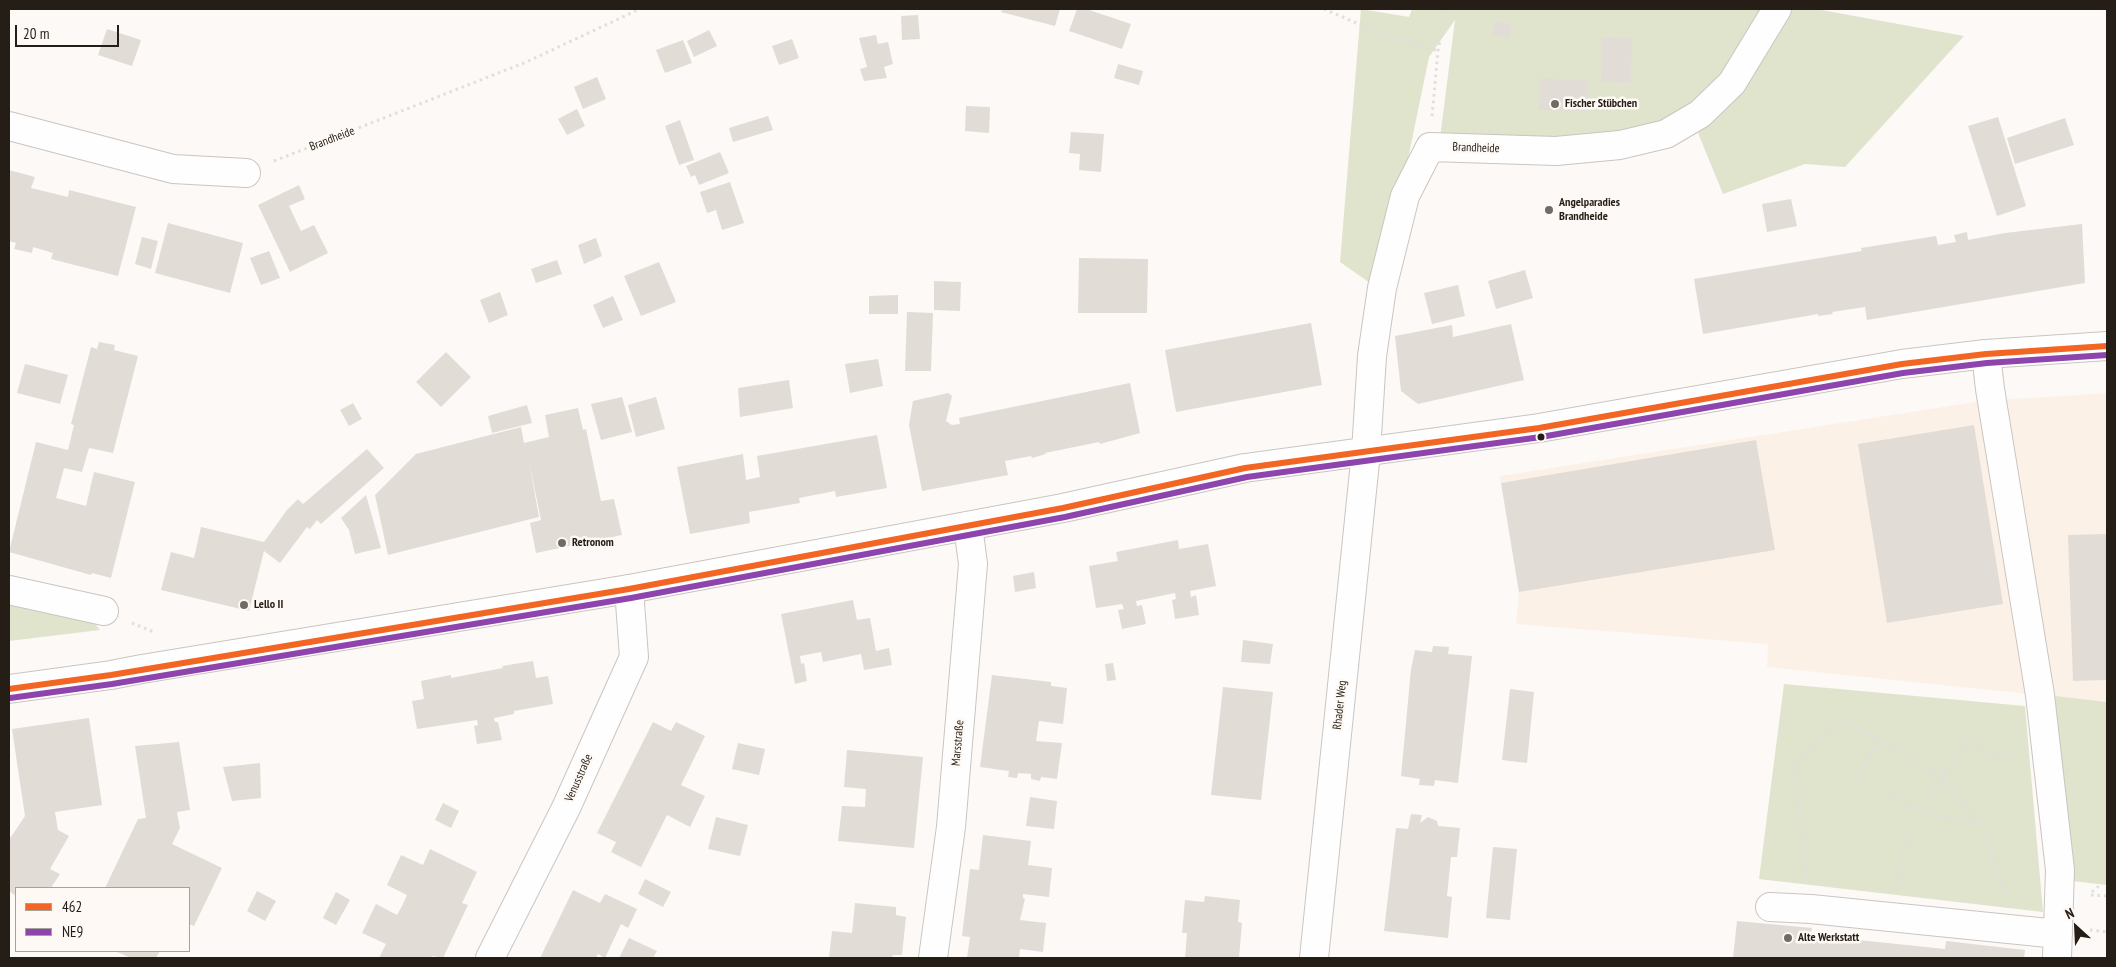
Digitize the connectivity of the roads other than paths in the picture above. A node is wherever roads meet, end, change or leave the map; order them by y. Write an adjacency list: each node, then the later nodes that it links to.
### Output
1 (1777, 9): 6 (street, Brandheide)
2 (9, 126): 3 (street)
3 (246, 172)
4 (2107, 346): 5 (street)
5 (1986, 354): 6 (street); 13 (street)
6 (1366, 452): 7 (street); 16 (street, Rhader Weg)
7 (968, 526): 8 (street); 15 (street, Marsstraße)
8 (629, 589): 11 (street); 14 (street, Venusstraße)
9 (9, 590): 10 (street)
10 (104, 610)
11 (9, 689)
12 (1770, 907): 13 (street)
13 (2058, 946)
14 (490, 958)
15 (933, 958)
16 (1314, 958)

